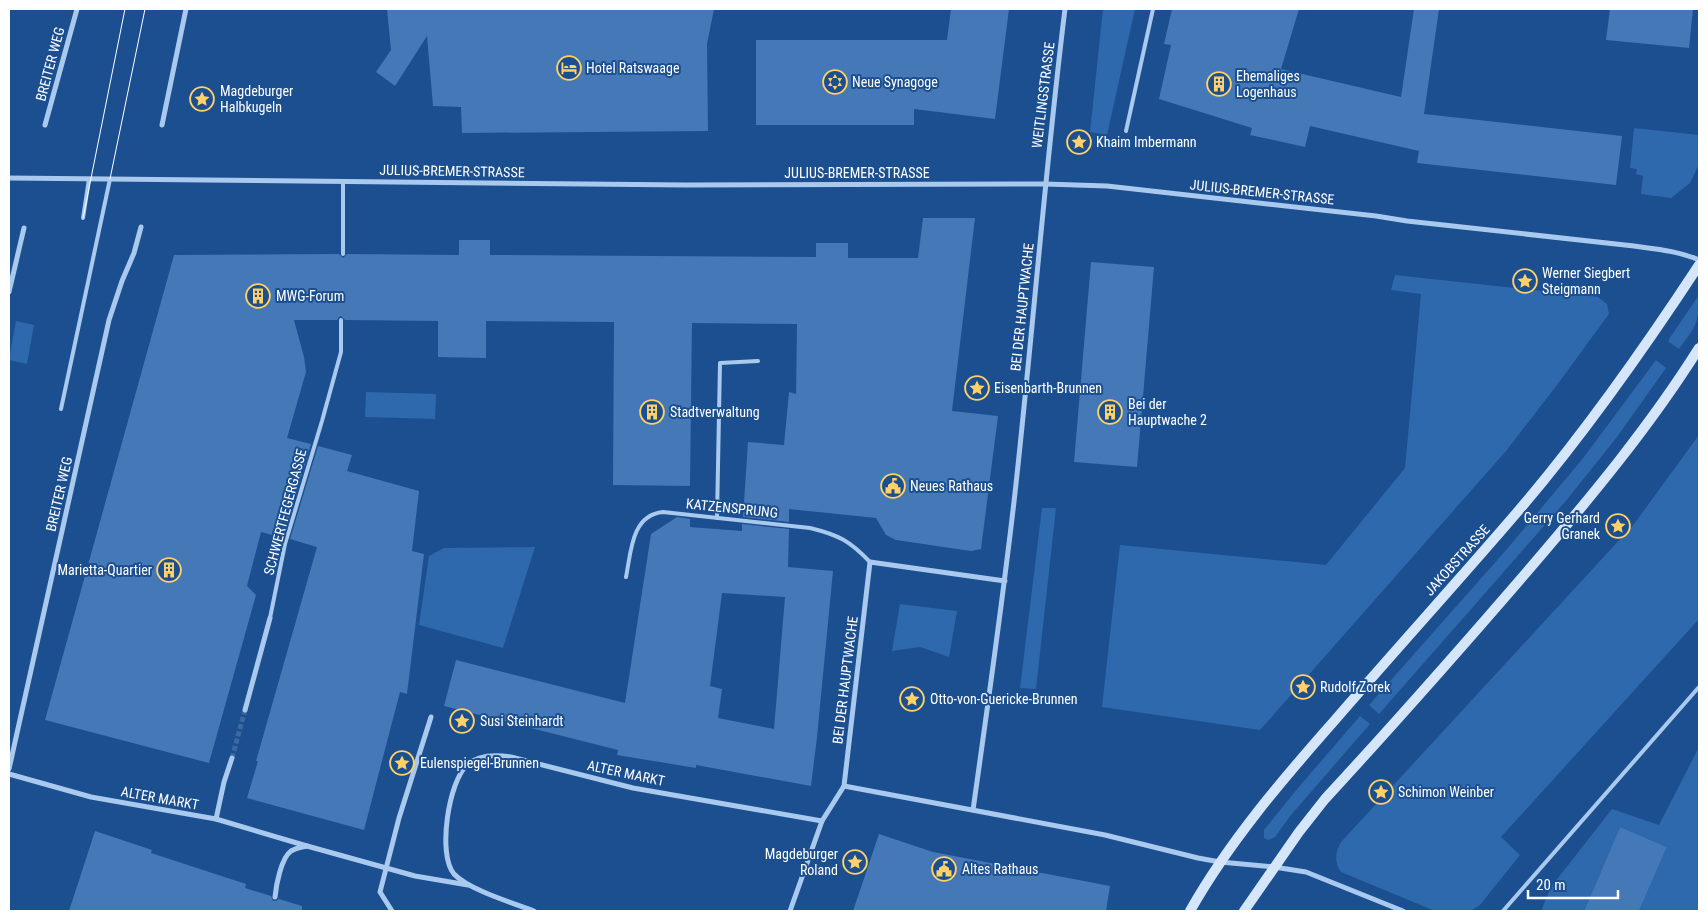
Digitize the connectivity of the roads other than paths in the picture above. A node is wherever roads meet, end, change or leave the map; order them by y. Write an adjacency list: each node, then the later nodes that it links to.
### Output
1 (77, 9): 5 (street, BREITER WEG)
2 (186, 9): 6 (street)
3 (1065, 9): 12 (street, WEITLINGSTRASSE)
4 (1153, 9): 7 (lane)
5 (45, 125)
6 (162, 125)
7 (1126, 131)
8 (9, 178): 9 (street, JULIUS-BREMER-STRASSE)
9 (90, 179): 10 (street, JULIUS-BREMER-STRASSE); 13 (lane)
10 (110, 179): 11 (street, JULIUS-BREMER-STRASSE); 23 (lane)
11 (343, 181): 12 (street, JULIUS-BREMER-STRASSE); 16 (lane)
12 (1045, 184): 17 (street, JULIUS-BREMER-STRASSE); 27 (street, BEI DER HAUPTWACHE)
13 (83, 218)
14 (141, 227): 33 (street, BREITER WEG)
15 (24, 228): 19 (street)
16 (343, 254)
17 (1699, 260)
18 (1699, 265): 40 (street, JAKOBSTRASSE)
19 (9, 292)
20 (341, 320): 28 (lane, SCHWERTFEGERGASSE)
21 (1699, 348): 41 (street)
22 (758, 360): 24 (lane)
23 (61, 409)
24 (717, 518): 25 (lane, KATZENSPRUNG); 26 (lane, KATZENSPRUNG)
25 (870, 562): 27 (street); 35 (street, BEI DER HAUPTWACHE)
26 (626, 577)
27 (1005, 581): 36 (street, BEI DER HAUPTWACHE)
28 (270, 618): 30 (street, SCHWERTFEGERGASSE)
29 (1699, 687): 51 (lane)
30 (245, 710)
31 (431, 717): 42 (street)
32 (232, 758): 37 (street)
33 (9, 769)
34 (9, 774): 37 (street, ALTER MARKT)
35 (844, 786): 36 (street); 38 (street, BEI DER HAUPTWACHE)
36 (973, 810): 40 (street)
37 (216, 819): 39 (street, ALTER MARKT)
38 (822, 822): 43 (street, ALTER MARKT); 47 (street)
39 (307, 846): 42 (street, ALTER MARKT); 44 (street)
40 (1220, 862): 41 (street); 48 (street, JAKOBSTRASSE)
41 (1274, 866): 49 (street); 50 (street)
42 (386, 868): 43 (street, ALTER MARKT); 45 (street)
43 (471, 886): 46 (street, ALTER MARKT)
44 (275, 897)
45 (392, 911)
46 (534, 911)
47 (790, 911)
48 (1190, 911)
49 (1244, 911)
50 (1403, 911)
51 (1503, 911)

